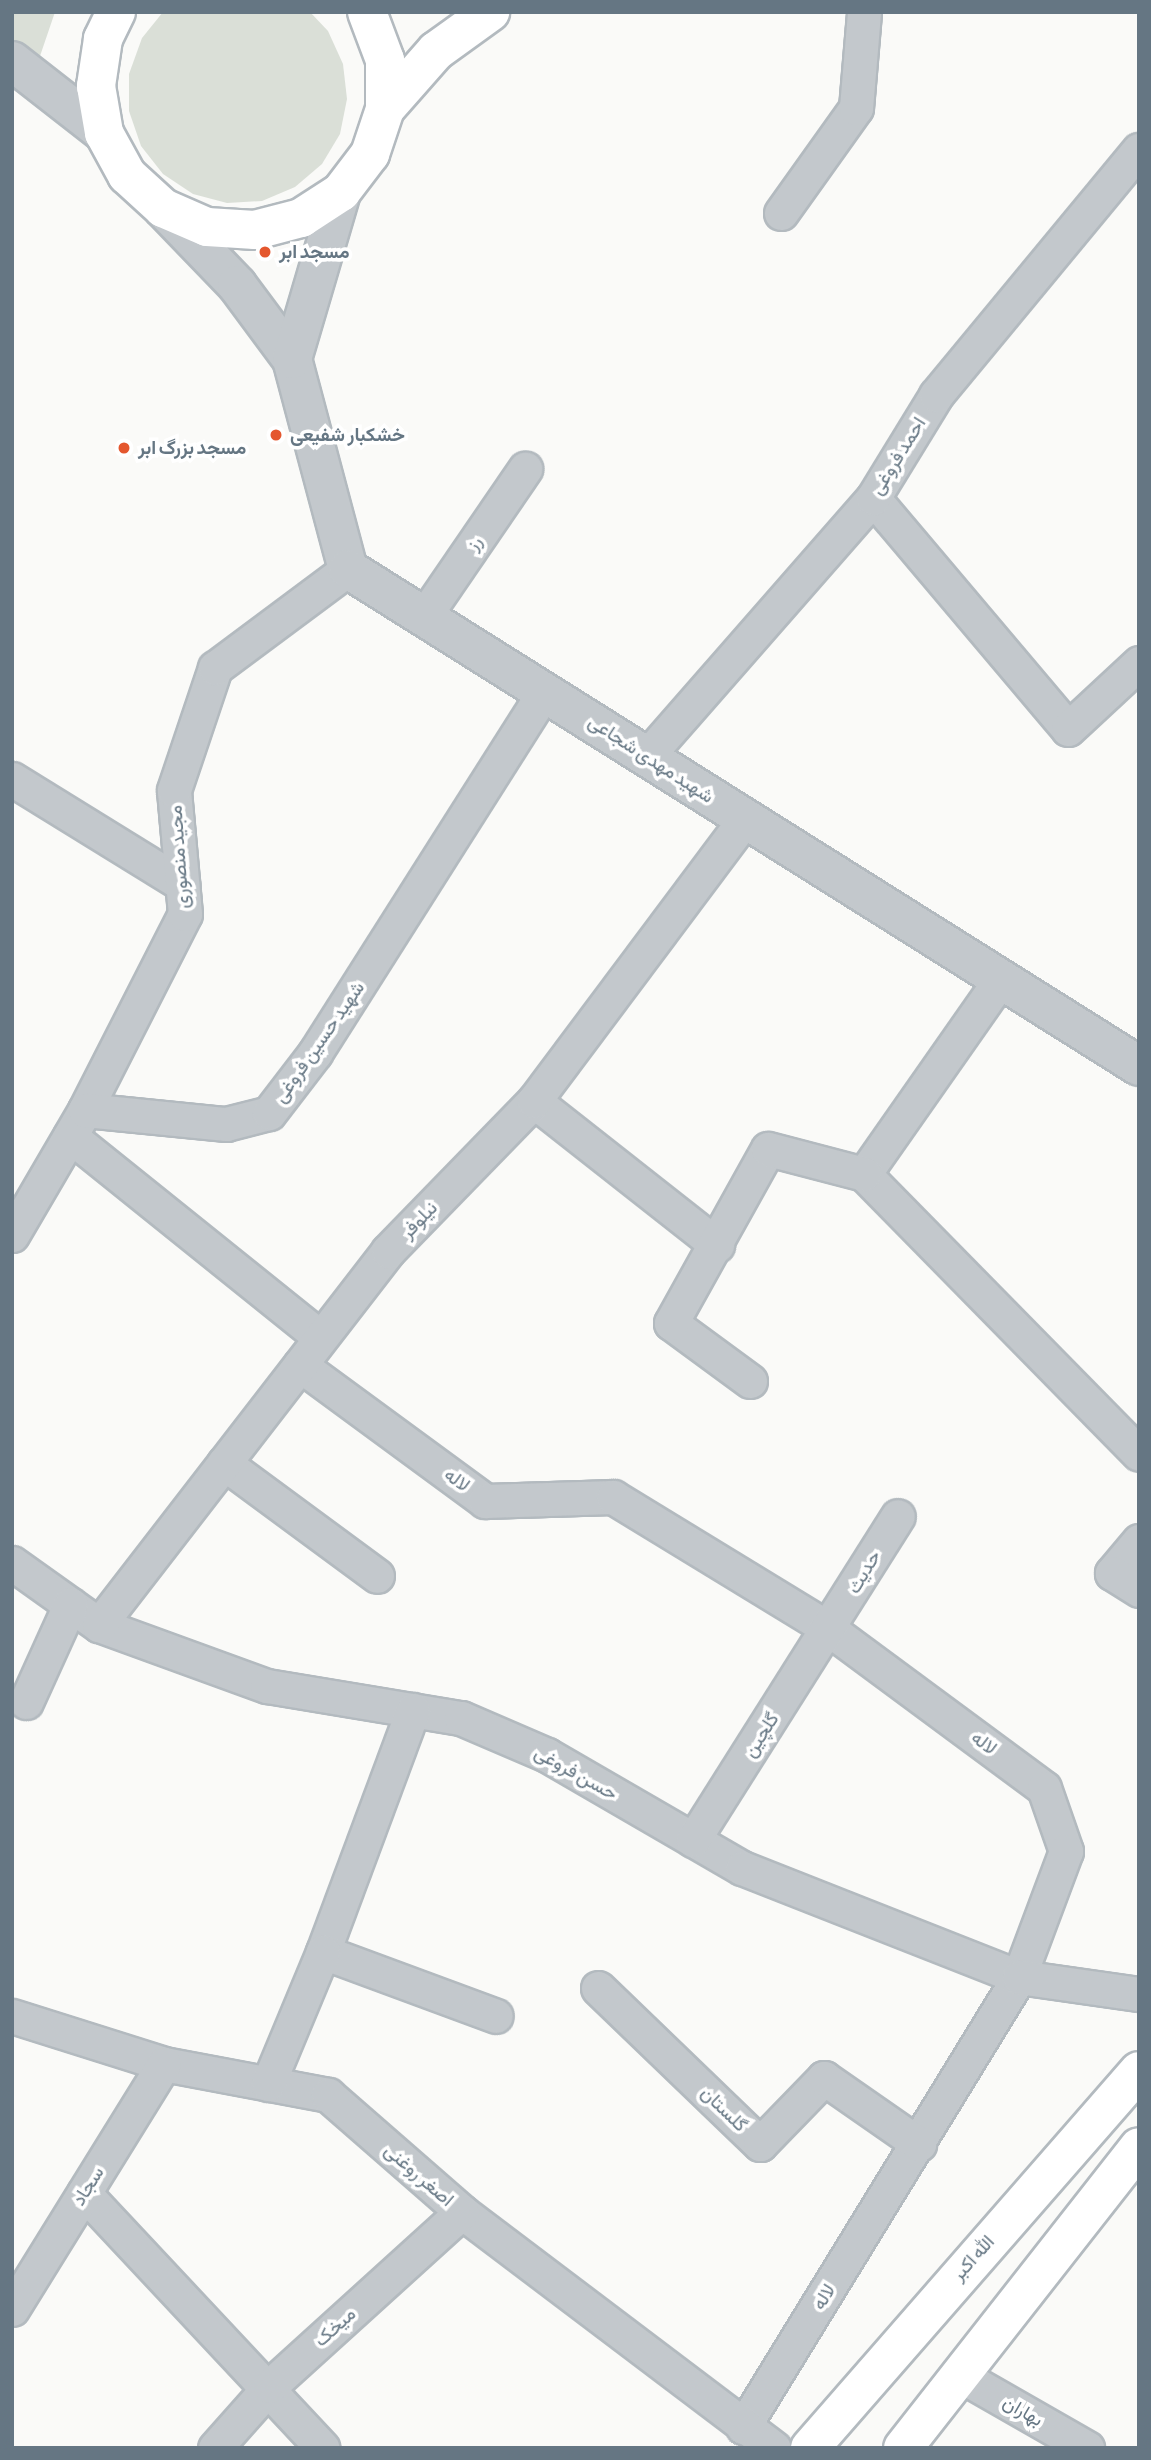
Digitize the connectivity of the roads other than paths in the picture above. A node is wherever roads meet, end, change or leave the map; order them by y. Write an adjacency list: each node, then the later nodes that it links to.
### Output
1 (117, 12): 7 (main road)
2 (367, 12): 6 (main road)
3 (491, 12): 6 (main road)
4 (864, 12): 11 (street)
5 (12, 61): 7 (street)
6 (385, 109): 9 (main road)
7 (104, 133): 10 (main road)
8 (1139, 150): 14 (street, احمد فروغی)
9 (341, 192): 10 (main road); 12 (street)
10 (163, 208): 12 (street)
11 (781, 214)
12 (292, 359): 15 (street)
13 (525, 469): 16 (street, رز)
14 (873, 498): 17 (street); 19 (street, احمد فروغی)
15 (348, 569): 16 (street, شهید مهدی شجاعی); 22 (street, مجید منصوری)
16 (423, 618): 18 (street, شهید مهدی شجاعی)
17 (1139, 663)
18 (545, 691): 19 (street, شهید مهدی شجاعی); 26 (street, شهید حسین فروغی)
19 (648, 755): 21 (street, شهید مهدی شجاعی)
20 (12, 779): 22 (street)
21 (744, 820): 23 (street, شهید مهدی شجاعی); 25 (street, نیلوفر)
22 (182, 884): 26 (street, مجید منصوری)
23 (1000, 980): 24 (street, شهید مهدی شجاعی); 27 (street)
24 (1139, 1066)
25 (534, 1101): 29 (street); 30 (street, نیلوفر)
26 (77, 1123): 28 (street); 30 (street)
27 (864, 1174): 29 (street); 33 (street)
28 (12, 1235)
29 (717, 1245): 32 (street)
30 (320, 1337): 31 (street, نیلوفر)
31 (300, 1365): 34 (street, نیلوفر); 42 (street, لاله)
32 (750, 1381)
33 (1139, 1454)
34 (224, 1463): 38 (street); 41 (street, نیلوفر)
35 (898, 1516): 42 (street, حدیث)
36 (1139, 1541): 39 (street)
37 (12, 1563): 40 (street, حسن فروغی)
38 (377, 1576)
39 (1139, 1590)
40 (70, 1605): 41 (street, حسن فروغی); 43 (street)
41 (99, 1625): 44 (street, حسن فروغی)
42 (830, 1629): 45 (street, گلچین); 47 (street, لاله)
43 (26, 1702)
44 (413, 1710): 45 (street, حسن فروغی); 46 (street)
45 (693, 1840): 47 (street, حسن فروغی)
46 (323, 1952): 51 (street); 54 (street)
47 (1019, 1977): 49 (street, حسن فروغی); 55 (street, لاله)
48 (598, 1989): 55 (street, گلستان)
49 (1139, 1994)
50 (12, 2016): 52 (street, اصغر روغنی)
51 (496, 2016)
52 (164, 2064): 54 (street, اصغر روغنی); 57 (street, سجاد)
53 (1139, 2071): 59 (main road, الله اکبر)
54 (268, 2084): 58 (street, اصغر روغنی)
55 (919, 2144): 64 (street, لاله)
56 (1134, 2163): 60 (main road)
57 (84, 2193): 61 (street, سجاد); 63 (street)
58 (462, 2212): 63 (street, میخک); 64 (street, اصغر روغنی)
59 (1006, 2222): 60 (main road); 68 (main road, الله اکبر)
60 (1046, 2265): 62 (main road)
61 (12, 2309)
62 (958, 2374): 69 (main road); 70 (street, بهاران)
63 (270, 2386): 65 (street, میخک); 66 (street)
64 (743, 2427): 67 (street, اصغر روغنی)
65 (215, 2448)
66 (323, 2448)
67 (774, 2448)
68 (810, 2448)
69 (903, 2448)
70 (1087, 2448)

